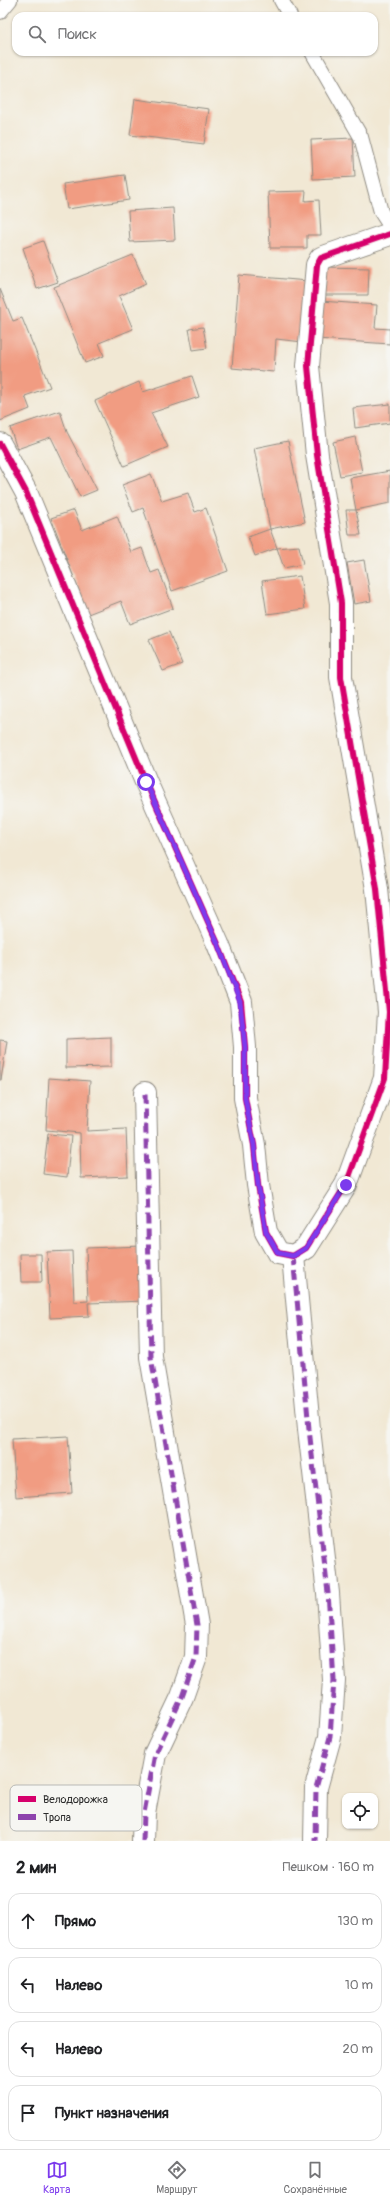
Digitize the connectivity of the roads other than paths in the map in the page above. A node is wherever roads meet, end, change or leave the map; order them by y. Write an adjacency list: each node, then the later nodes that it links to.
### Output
1 (10, 0): 3 (lane)
2 (281, 0): 4 (lane)
3 (0, 12)
4 (288, 12)
5 (314, 56): 6 (lane)
6 (390, 226)
7 (390, 234): 10 (street)
8 (0, 444): 10 (street)
9 (145, 1093): 11 (street)
10 (293, 1256): 12 (street)
11 (143, 1841)
12 (315, 1841)

